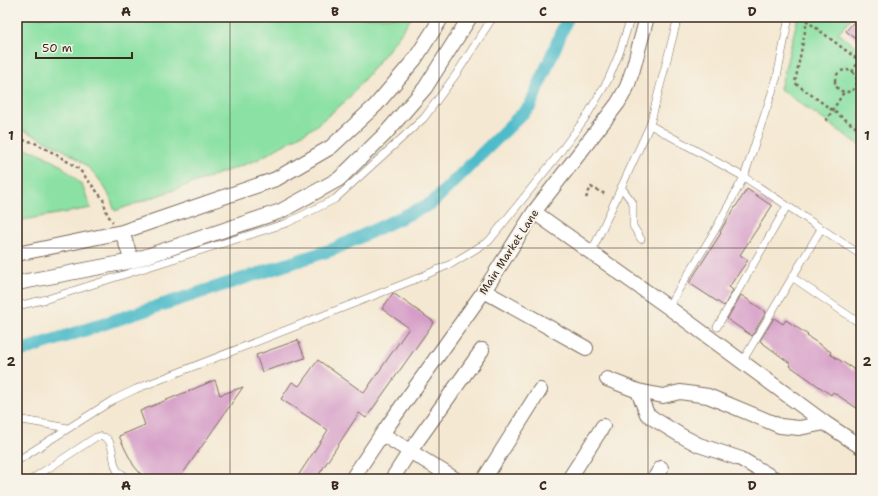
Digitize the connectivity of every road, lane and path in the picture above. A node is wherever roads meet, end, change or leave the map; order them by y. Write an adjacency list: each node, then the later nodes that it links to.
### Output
1 (442, 17): 22 (street)
2 (470, 17): 27 (street)
3 (493, 17): 31 (lane)
4 (631, 17): 44 (lane)
5 (647, 17): 20 (street, Main Market Lane)
6 (678, 17): 12 (lane)
7 (789, 17): 15 (lane)
8 (860, 61): 9 (path); 13 (path)
9 (852, 72): 10 (path); 10 (path)
10 (844, 92): 11 (path)
11 (826, 121)
12 (650, 125): 15 (lane); 16 (lane)
13 (861, 131)
14 (17, 139): 22 (path)
15 (744, 177): 19 (lane); 32 (lane)
16 (621, 187): 18 (lane); 23 (lane)
17 (586, 198): 18 (path)
18 (616, 198): 24 (lane)
19 (787, 206): 21 (lane); 34 (lane)
20 (534, 212): 24 (street); 30 (street, Main Market Lane)
21 (821, 229): 26 (lane); 28 (lane)
22 (122, 232): 25 (street); 27 (street)
23 (641, 239)
24 (591, 253): 32 (street)
25 (17, 254)
26 (861, 254)
27 (132, 261): 29 (street)
28 (792, 277): 33 (lane); 37 (lane)
29 (17, 284)
30 (484, 291): 35 (street); 45 (street, Main Market Lane)
31 (17, 306)
32 (668, 307): 37 (street)
33 (861, 324)
34 (717, 327)
35 (586, 348)
36 (482, 350): 47 (street)
37 (742, 362): 42 (street)
38 (607, 379): 40 (street)
39 (540, 390): 54 (street)
40 (638, 391): 42 (street); 56 (street)
41 (17, 419): 44 (lane)
42 (825, 423): 46 (street)
43 (603, 426): 55 (street)
44 (68, 428): 48 (lane)
45 (382, 434): 47 (street); 51 (street, Main Market Lane)
46 (859, 441)
47 (410, 451): 52 (street); 53 (street)
48 (17, 461)
49 (32, 479): 50 (lane)
50 (129, 479)
51 (352, 479)
52 (392, 479)
53 (455, 479)
54 (484, 479)
55 (569, 479)
56 (775, 479)

